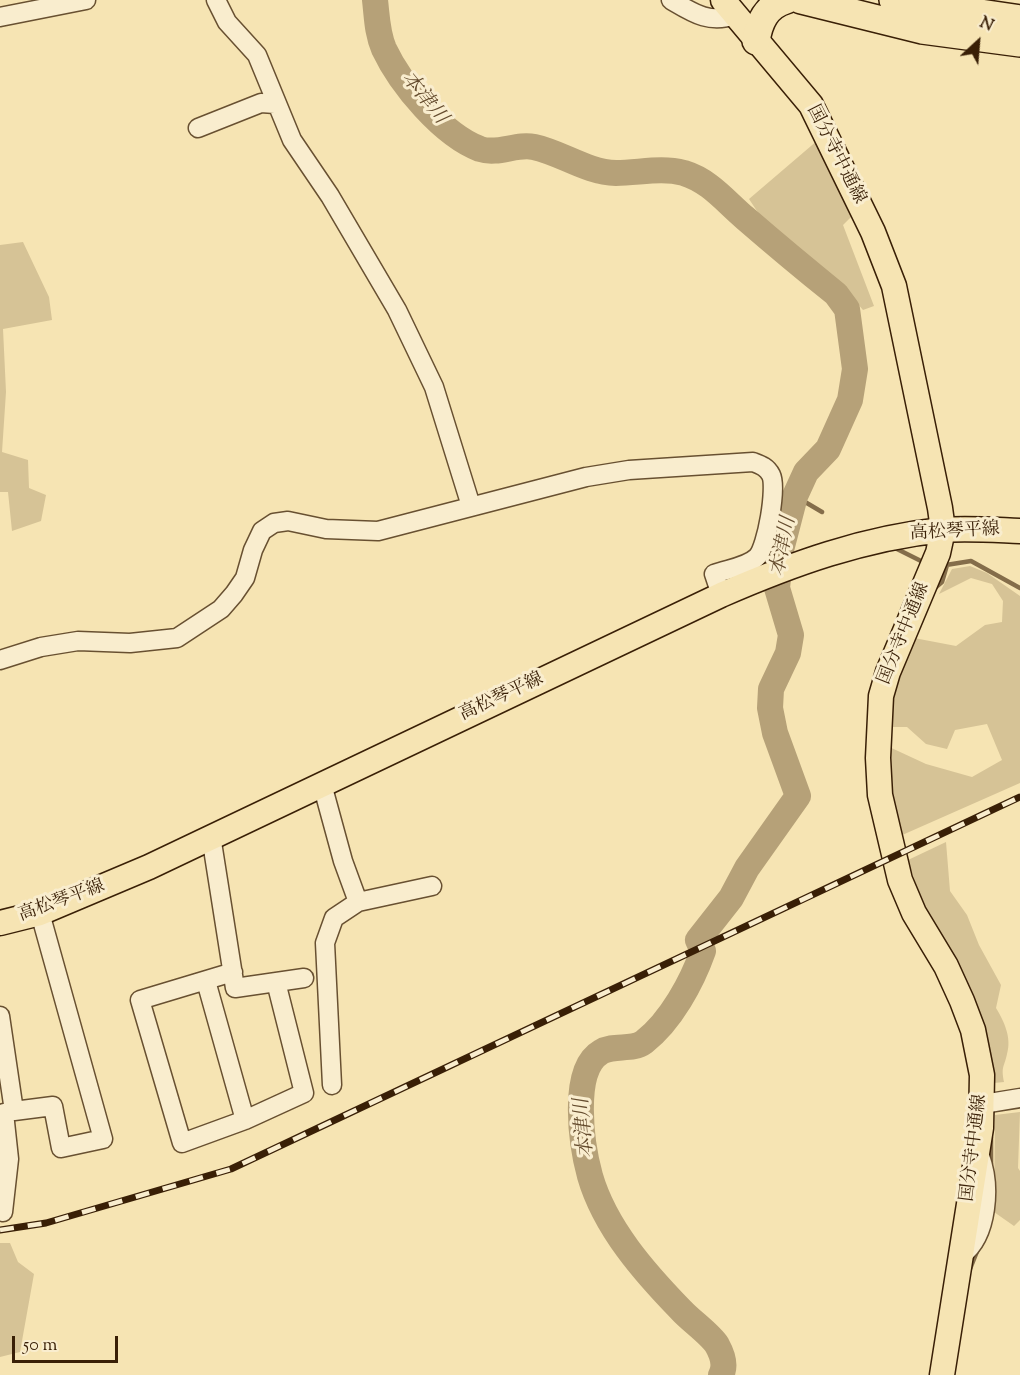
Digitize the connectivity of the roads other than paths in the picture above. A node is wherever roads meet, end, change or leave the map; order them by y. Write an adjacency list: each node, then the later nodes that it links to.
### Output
1 (86, 0): 8 (street)
2 (216, 0): 12 (street)
3 (671, 0): 7 (street)
4 (786, 0): 10 (highway)
5 (801, 0): 11 (highway)
6 (893, 0): 9 (highway)
7 (729, 8): 10 (main road, 国分寺中通線)
8 (0, 16)
9 (1020, 19)
10 (756, 41): 15 (main road, 国分寺中通線)
11 (1020, 43)
12 (275, 104): 13 (street); 14 (street)
13 (198, 128)
14 (471, 506): 17 (street); 18 (street)
15 (943, 530): 16 (main road, 高松琴平線); 17 (main road, 高松琴平線); 32 (main road, 国分寺中通線)
16 (1020, 531)
17 (721, 595): 19 (main road, 高松琴平線)
18 (0, 660)
19 (322, 784): 20 (main road, 高松琴平線); 22 (street)
20 (211, 836): 23 (main road, 高松琴平線); 25 (street)
21 (432, 886): 22 (street)
22 (358, 902): 30 (street)
23 (40, 913): 24 (main road, 高松琴平線); 33 (street)
24 (0, 923)
25 (233, 972): 27 (street); 28 (street)
26 (304, 978): 28 (street)
27 (206, 981): 34 (street); 34 (street)
28 (276, 982): 34 (street)
29 (0, 1016): 33 (street)
30 (332, 1085)
31 (1020, 1098): 32 (street)
32 (983, 1104): 36 (main road, 国分寺中通線)
33 (14, 1112): 35 (street)
34 (245, 1120)
35 (3, 1212)
36 (942, 1375)

